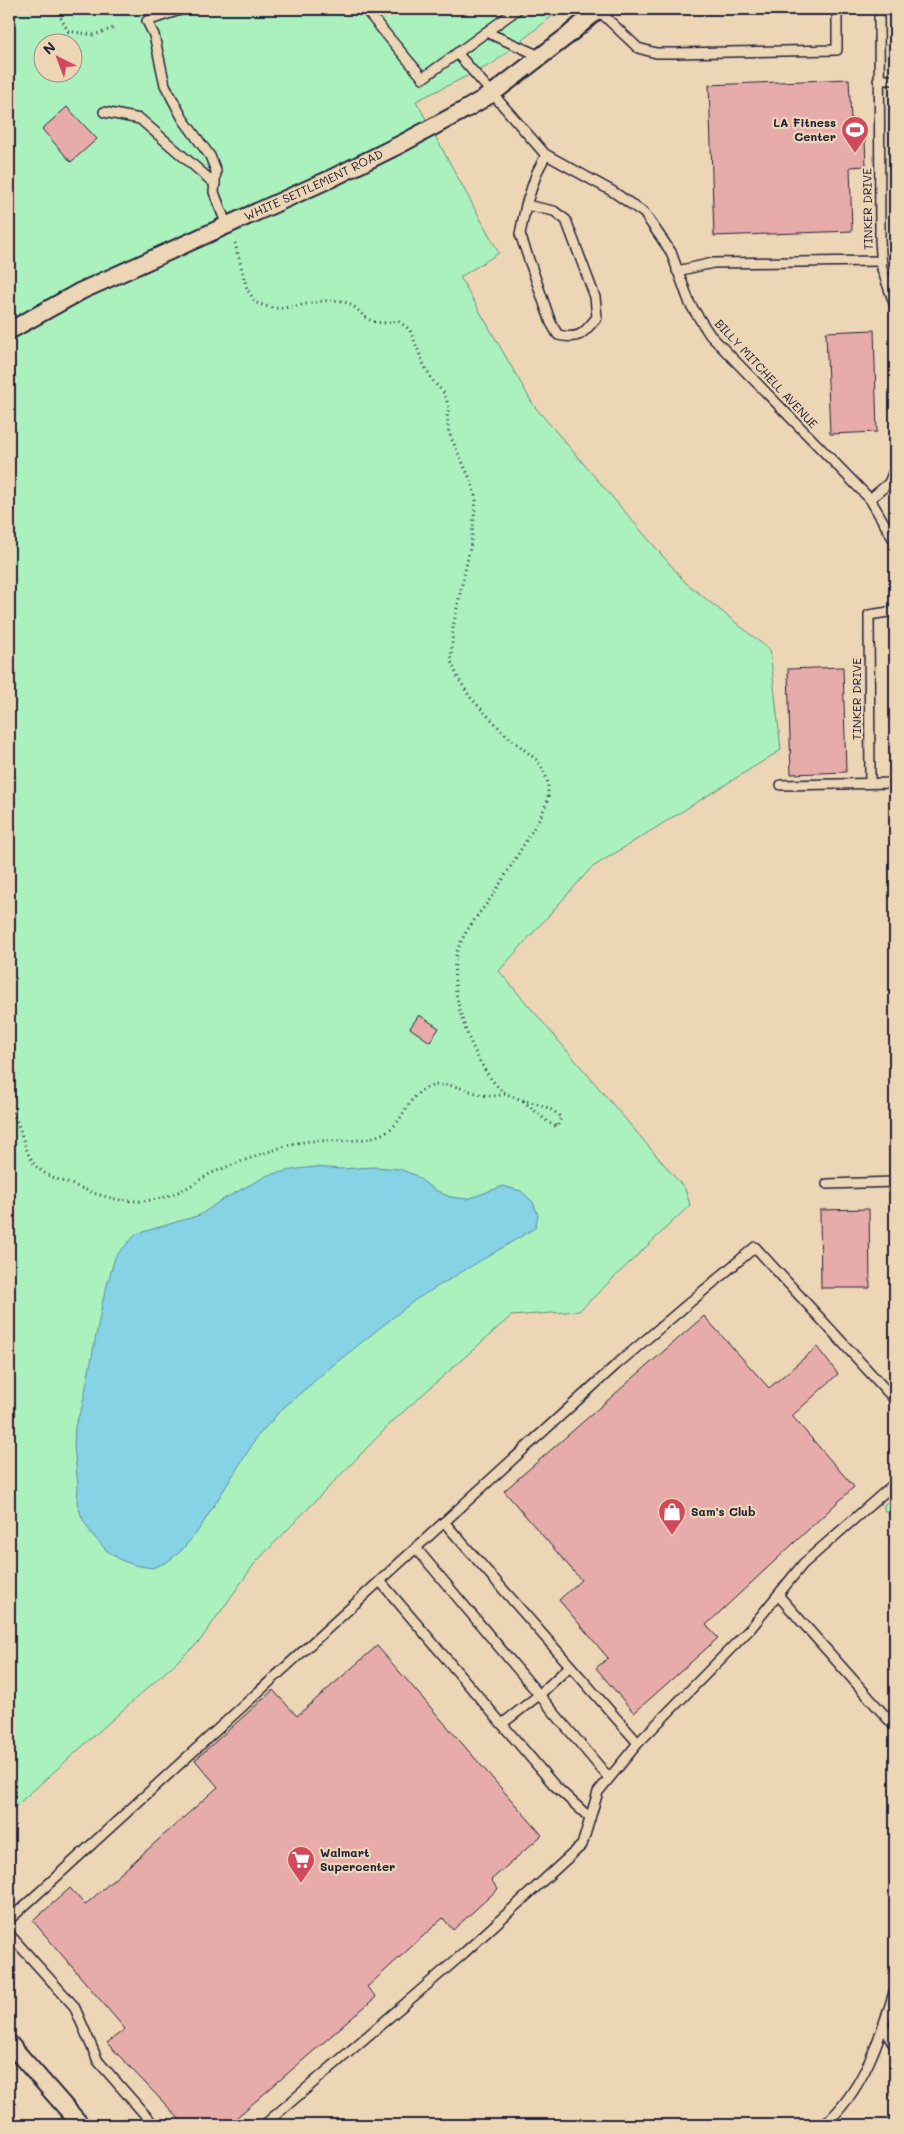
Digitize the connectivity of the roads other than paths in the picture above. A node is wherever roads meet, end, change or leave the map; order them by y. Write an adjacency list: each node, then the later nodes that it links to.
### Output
1 (182, 9): 15 (lane)
2 (364, 9): 8 (lane)
3 (518, 9): 7 (lane)
4 (598, 9): 5 (lane); 9 (street, WHITE SETTLEMENT ROAD)
5 (837, 9)
6 (879, 9): 10 (lane, TINKER DRIVE)
7 (486, 32): 8 (lane); 9 (lane)
8 (457, 53): 12 (lane, BILLY MITCHELL AVENUE)
9 (540, 56): 12 (street, WHITE SETTLEMENT ROAD)
10 (878, 80): 11 (lane); 18 (lane, TINKER DRIVE)
11 (895, 80)
12 (493, 93): 14 (lane, BILLY MITCHELL AVENUE); 17 (street, WHITE SETTLEMENT ROAD)
13 (104, 112): 15 (lane)
14 (546, 154): 16 (lane); 19 (lane, BILLY MITCHELL AVENUE)
15 (215, 184): 17 (lane)
16 (526, 205): 16 (lane)
17 (227, 226): 22 (street, WHITE SETTLEMENT ROAD)
18 (881, 261): 19 (lane); 20 (lane, TINKER DRIVE)
19 (677, 270): 24 (lane, BILLY MITCHELL AVENUE)
20 (893, 292): 21 (lane, TINKER DRIVE)
21 (895, 306)
22 (9, 331)
23 (895, 468): 24 (lane)
24 (870, 499): 25 (lane)
25 (895, 542)
26 (895, 611): 27 (lane, TINKER DRIVE)
27 (870, 783): 28 (lane); 29 (lane)
28 (895, 783)
29 (781, 785)
30 (895, 1182): 31 (lane)
31 (828, 1184)
32 (895, 1400): 34 (lane)
33 (895, 1483): 37 (lane)
34 (444, 1522): 35 (lane); 38 (lane)
35 (416, 1548): 36 (lane); 39 (lane)
36 (380, 1581): 40 (lane); 45 (lane)
37 (778, 1595): 41 (lane); 42 (lane)
38 (570, 1666): 39 (lane); 42 (lane)
39 (539, 1694): 40 (lane); 43 (lane)
40 (502, 1724): 44 (lane)
41 (895, 1727)
42 (638, 1742): 43 (lane)
43 (609, 1778): 44 (lane)
44 (590, 1818): 53 (lane)
45 (9, 1920)
46 (9, 1934): 52 (lane)
47 (895, 1989): 48 (lane)
48 (884, 2026): 50 (lane); 54 (lane)
49 (9, 2043): 51 (street)
50 (895, 2047)
51 (81, 2125)
52 (154, 2125)
53 (264, 2125)
54 (824, 2125)

